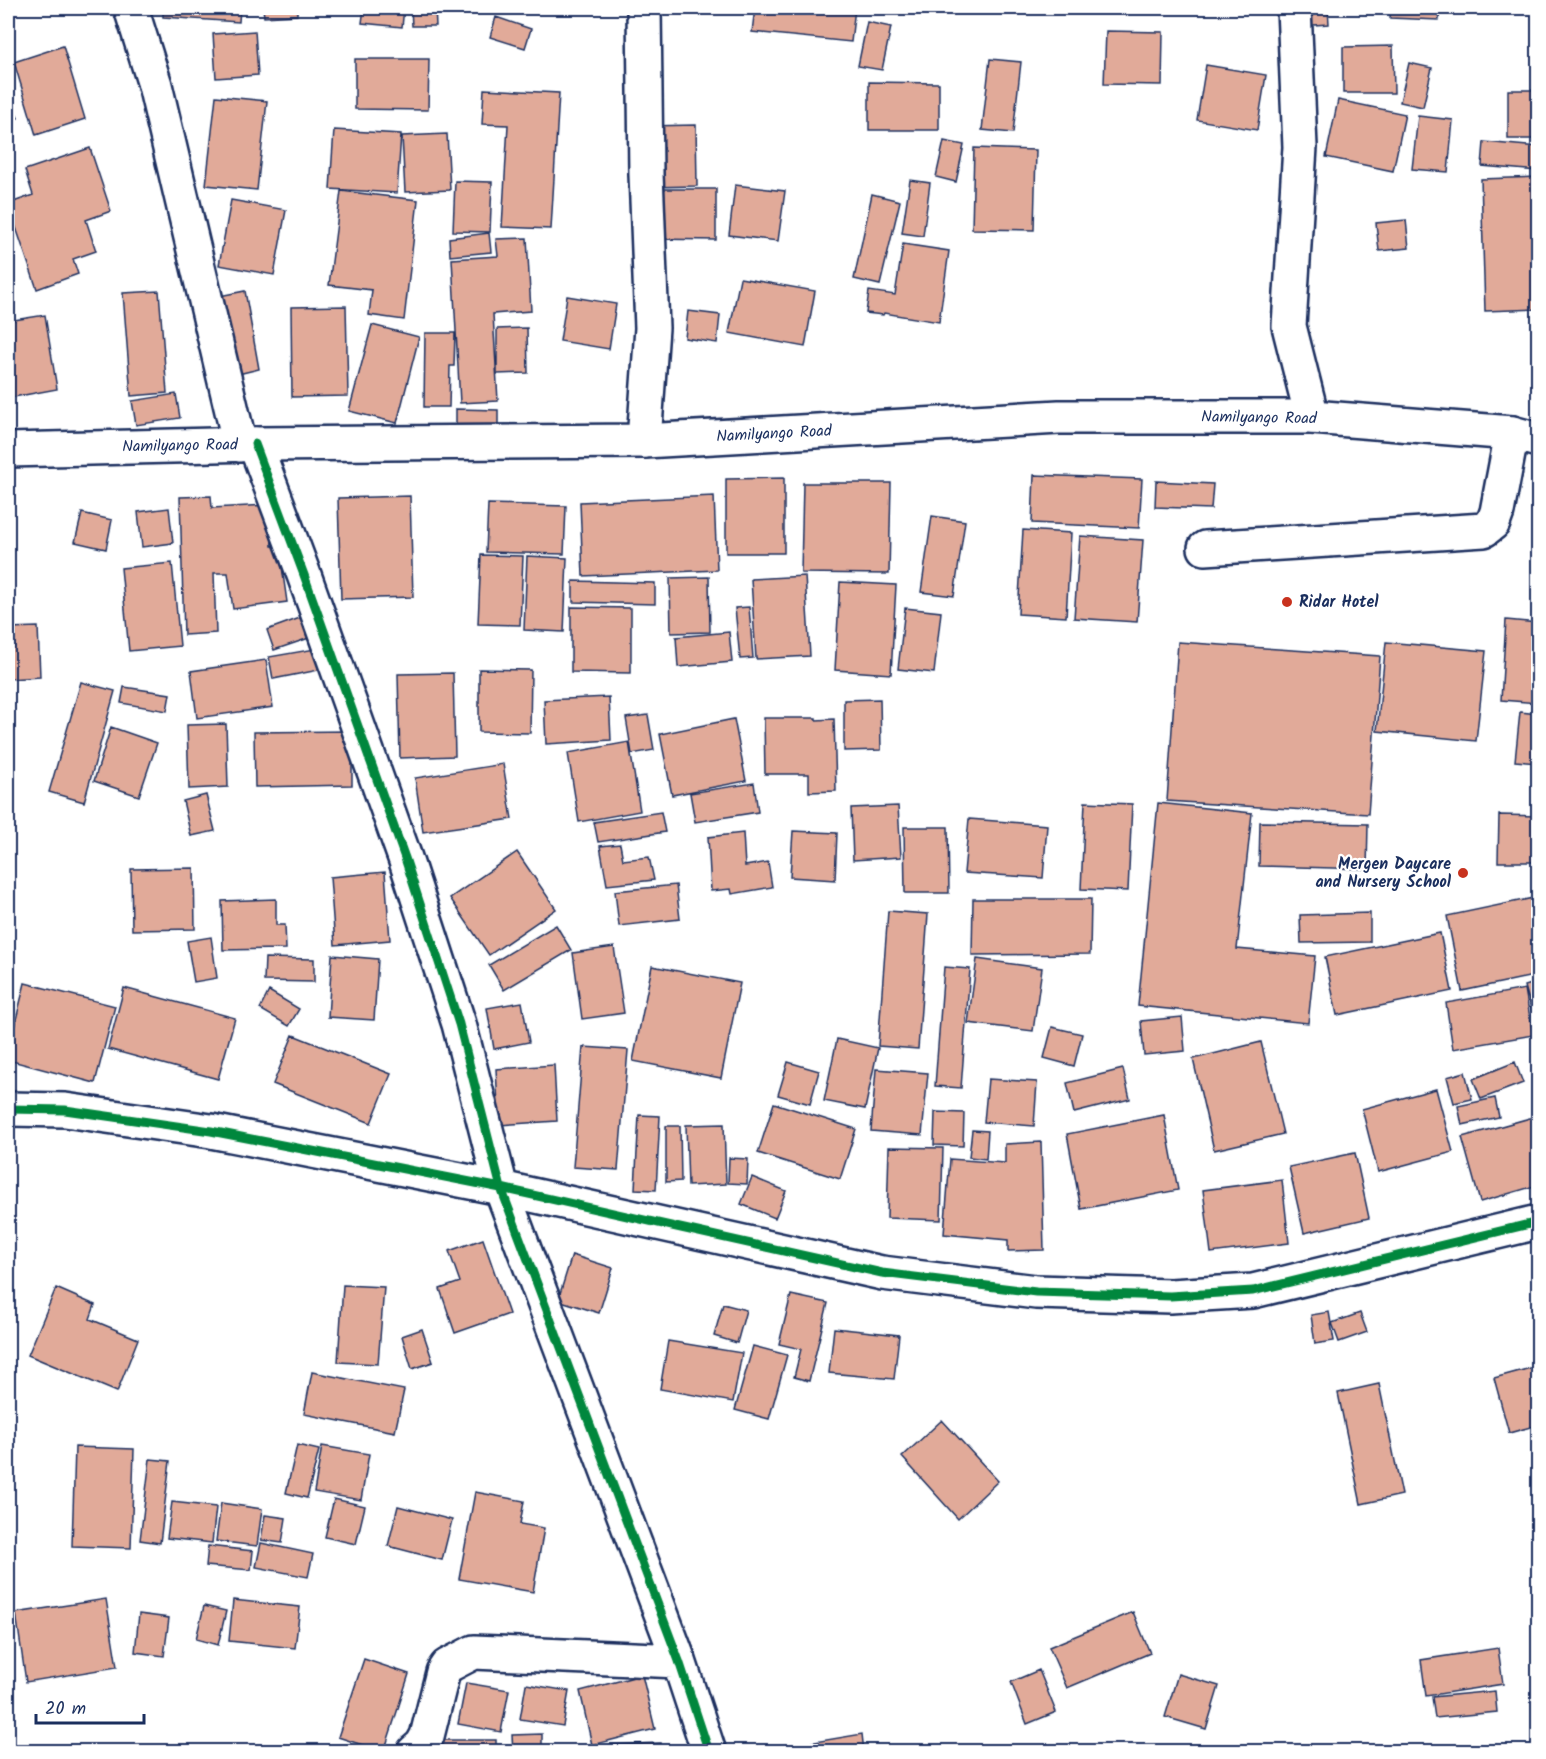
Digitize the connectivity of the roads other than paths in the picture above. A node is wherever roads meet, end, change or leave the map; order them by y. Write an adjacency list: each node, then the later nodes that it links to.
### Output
1 (131, 8): 7 (street)
2 (644, 8): 6 (street)
3 (1294, 8): 4 (street)
4 (1312, 417): 5 (street, Namilyango Road); 6 (street, Namilyango Road)
5 (1525, 436): 9 (street)
6 (644, 441): 7 (street, Namilyango Road)
7 (247, 445): 8 (street, Namilyango Road); 11 (street)
8 (8, 450)
9 (1205, 548)
10 (8, 1109): 11 (street)
11 (501, 1188): 12 (street); 13 (street)
12 (1539, 1222)
13 (679, 1661): 14 (street); 15 (street)
14 (414, 1752)
15 (709, 1752)

